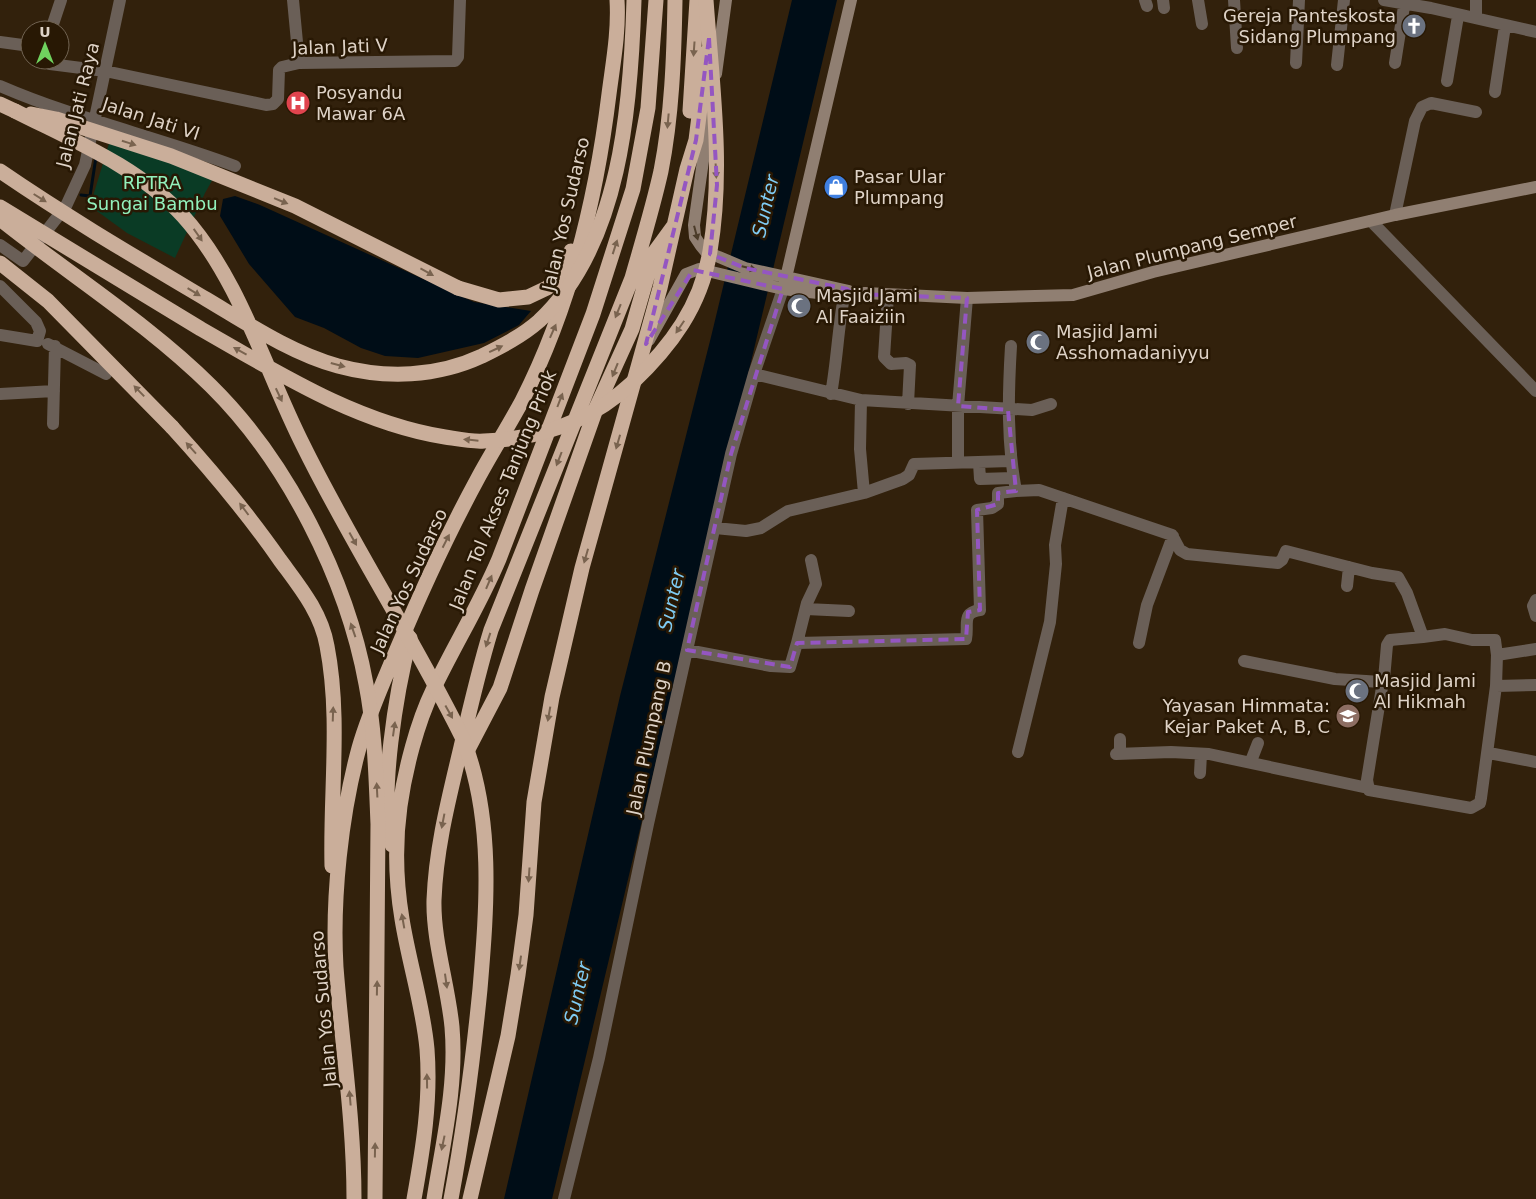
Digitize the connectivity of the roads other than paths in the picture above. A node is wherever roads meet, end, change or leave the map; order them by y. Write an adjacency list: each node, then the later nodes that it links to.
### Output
1 (61, 0): 23 (street)
2 (120, 0): 35 (street, Jalan Jati Raya)
3 (293, 0): 30 (street)
4 (460, 0): 30 (street, Jalan Jati V)
5 (634, 0): 45 (highway, one-way to 5, bridge)
6 (656, 0): 114 (highway, Jalan Tol Akses Tanjung Priok, one-way to 6)
7 (675, 0): 111 (highway, one-way to 111)
8 (697, 0): 43 (highway, one-way to 43)
9 (706, 0): 47 (highway, one-way to 47, bridge)
10 (714, 0): 43 (highway)
11 (726, 0): 55 (main road, Jalan Plumpang Semper, one-way to 55)
12 (851, 0): 55 (main road)
13 (1198, 0): 24 (street)
14 (1234, 0): 29 (street)
15 (1299, 0): 31 (street)
16 (1344, 0): 33 (street)
17 (1384, 0): 20 (street)
18 (1476, 0): 22 (street)
19 (617, 2): 40 (highway, one-way to 19, bridge); 88 (highway, Jalan Yos Sudarso, one-way to 19)
20 (1404, 2): 21 (street); 32 (street)
21 (1458, 16): 22 (street); 36 (street)
22 (1476, 18): 25 (street)
23 (54, 20)
24 (1202, 24)
25 (1505, 26): 26 (street); 38 (street)
26 (1536, 32)
27 (0, 42): 28 (street)
28 (20, 45)
29 (1238, 48)
30 (299, 63): 35 (street, Jalan Jati V)
31 (1296, 63)
32 (1395, 63)
33 (1337, 64)
34 (70, 67): 35 (street)
35 (109, 72): 42 (street, Jalan Jati Raya)
36 (1447, 81)
37 (0, 86): 42 (street, Jalan Jati VI)
38 (1495, 92)
39 (0, 104): 40 (highway)
40 (15, 111): 120 (highway, one-way to 120, bridge)
41 (1476, 112): 48 (street)
42 (100, 118): 44 (street, Jalan Jati VI); 53 (street, Jalan Jati Raya)
43 (692, 152): 51 (highway)
44 (235, 166)
45 (0, 171)
46 (1536, 188): 48 (main road, Jalan Plumpang Semper)
47 (0, 207)
48 (1395, 215): 50 (main road, Jalan Plumpang Semper)
49 (0, 219): 117 (highway, one-way to 49, bridge)
50 (1371, 221): 59 (main road, Jalan Plumpang Semper); 68 (street)
51 (674, 226): 62 (highway); 111 (highway, one-way to 111)
52 (0, 245): 53 (street)
53 (23, 261): 56 (street, Jalan Jati Raya)
54 (0, 263): 115 (highway, one-way to 54, bridge)
55 (781, 282): 57 (main road, Jalan Plumpang Semper); 62 (main road, Jalan Plumpang Semper); 66 (street, Jalan Plumpang B)
56 (2, 287): 61 (street)
57 (848, 295): 58 (main road, Jalan Plumpang Semper); 70 (street)
58 (888, 295): 59 (main road, Jalan Plumpang Semper); 72 (street)
59 (967, 298): 74 (street)
60 (0, 335): 61 (street)
61 (37, 342): 63 (street)
62 (646, 344): 121 (highway, one-way to 121)
63 (55, 346): 65 (street); 67 (street)
64 (1011, 346): 75 (street)
65 (106, 374)
66 (754, 374): 70 (street); 84 (street, Jalan Plumpang B)
67 (54, 391): 69 (street); 76 (street)
68 (1536, 391)
69 (0, 394)
70 (831, 394): 71 (street)
71 (861, 400): 72 (street); 82 (street)
72 (908, 404): 74 (street)
73 (1051, 404): 75 (street)
74 (958, 406): 75 (street); 79 (street)
75 (1008, 410): 77 (street)
76 (53, 424)
77 (1010, 461): 78 (street); 80 (street)
78 (979, 462): 79 (street); 80 (street)
79 (958, 463): 82 (street)
80 (1013, 478): 81 (street)
81 (1016, 491): 83 (street); 95 (street)
82 (864, 493): 84 (street)
83 (1063, 498): 85 (street); 106 (street)
84 (715, 528): 98 (street, Jalan Plumpang B)
85 (1173, 536): 87 (street); 96 (street)
86 (811, 560): 91 (street)
87 (1348, 568): 89 (street); 94 (street)
88 (431, 570): 114 (highway, one-way to 88); 115 (highway, Jalan Yos Sudarso)
89 (1346, 586)
90 (1536, 600): 93 (street)
91 (806, 608): 92 (street); 95 (street)
92 (849, 610)
93 (1536, 616)
94 (1423, 637): 99 (street); 101 (street)
95 (797, 644): 98 (street)
96 (1139, 644)
97 (1536, 649): 99 (street)
98 (687, 650): 122 (street, Jalan Plumpang B)
99 (1497, 655): 103 (street)
100 (1244, 661): 101 (street)
101 (1383, 680): 113 (street)
102 (1536, 685): 103 (street)
103 (1496, 686): 107 (street)
104 (1120, 739): 108 (street)
105 (1258, 743): 109 (street)
106 (1018, 752)
107 (1489, 753): 110 (street); 113 (street)
108 (1201, 754): 109 (street); 112 (street)
109 (1251, 762): 113 (street)
110 (1536, 762)
111 (455, 773): 119 (highway, one-way to 119)
112 (1200, 773)
113 (1368, 788)
114 (397, 864): 118 (highway, Jalan Tol Akses Tanjung Priok, one-way to 114)
115 (335, 932): 116 (highway, Jalan Yos Sudarso, one-way to 115)
116 (354, 1199)
117 (375, 1199)
118 (414, 1199)
119 (434, 1199)
120 (451, 1199)
121 (470, 1199)
122 (564, 1199)

